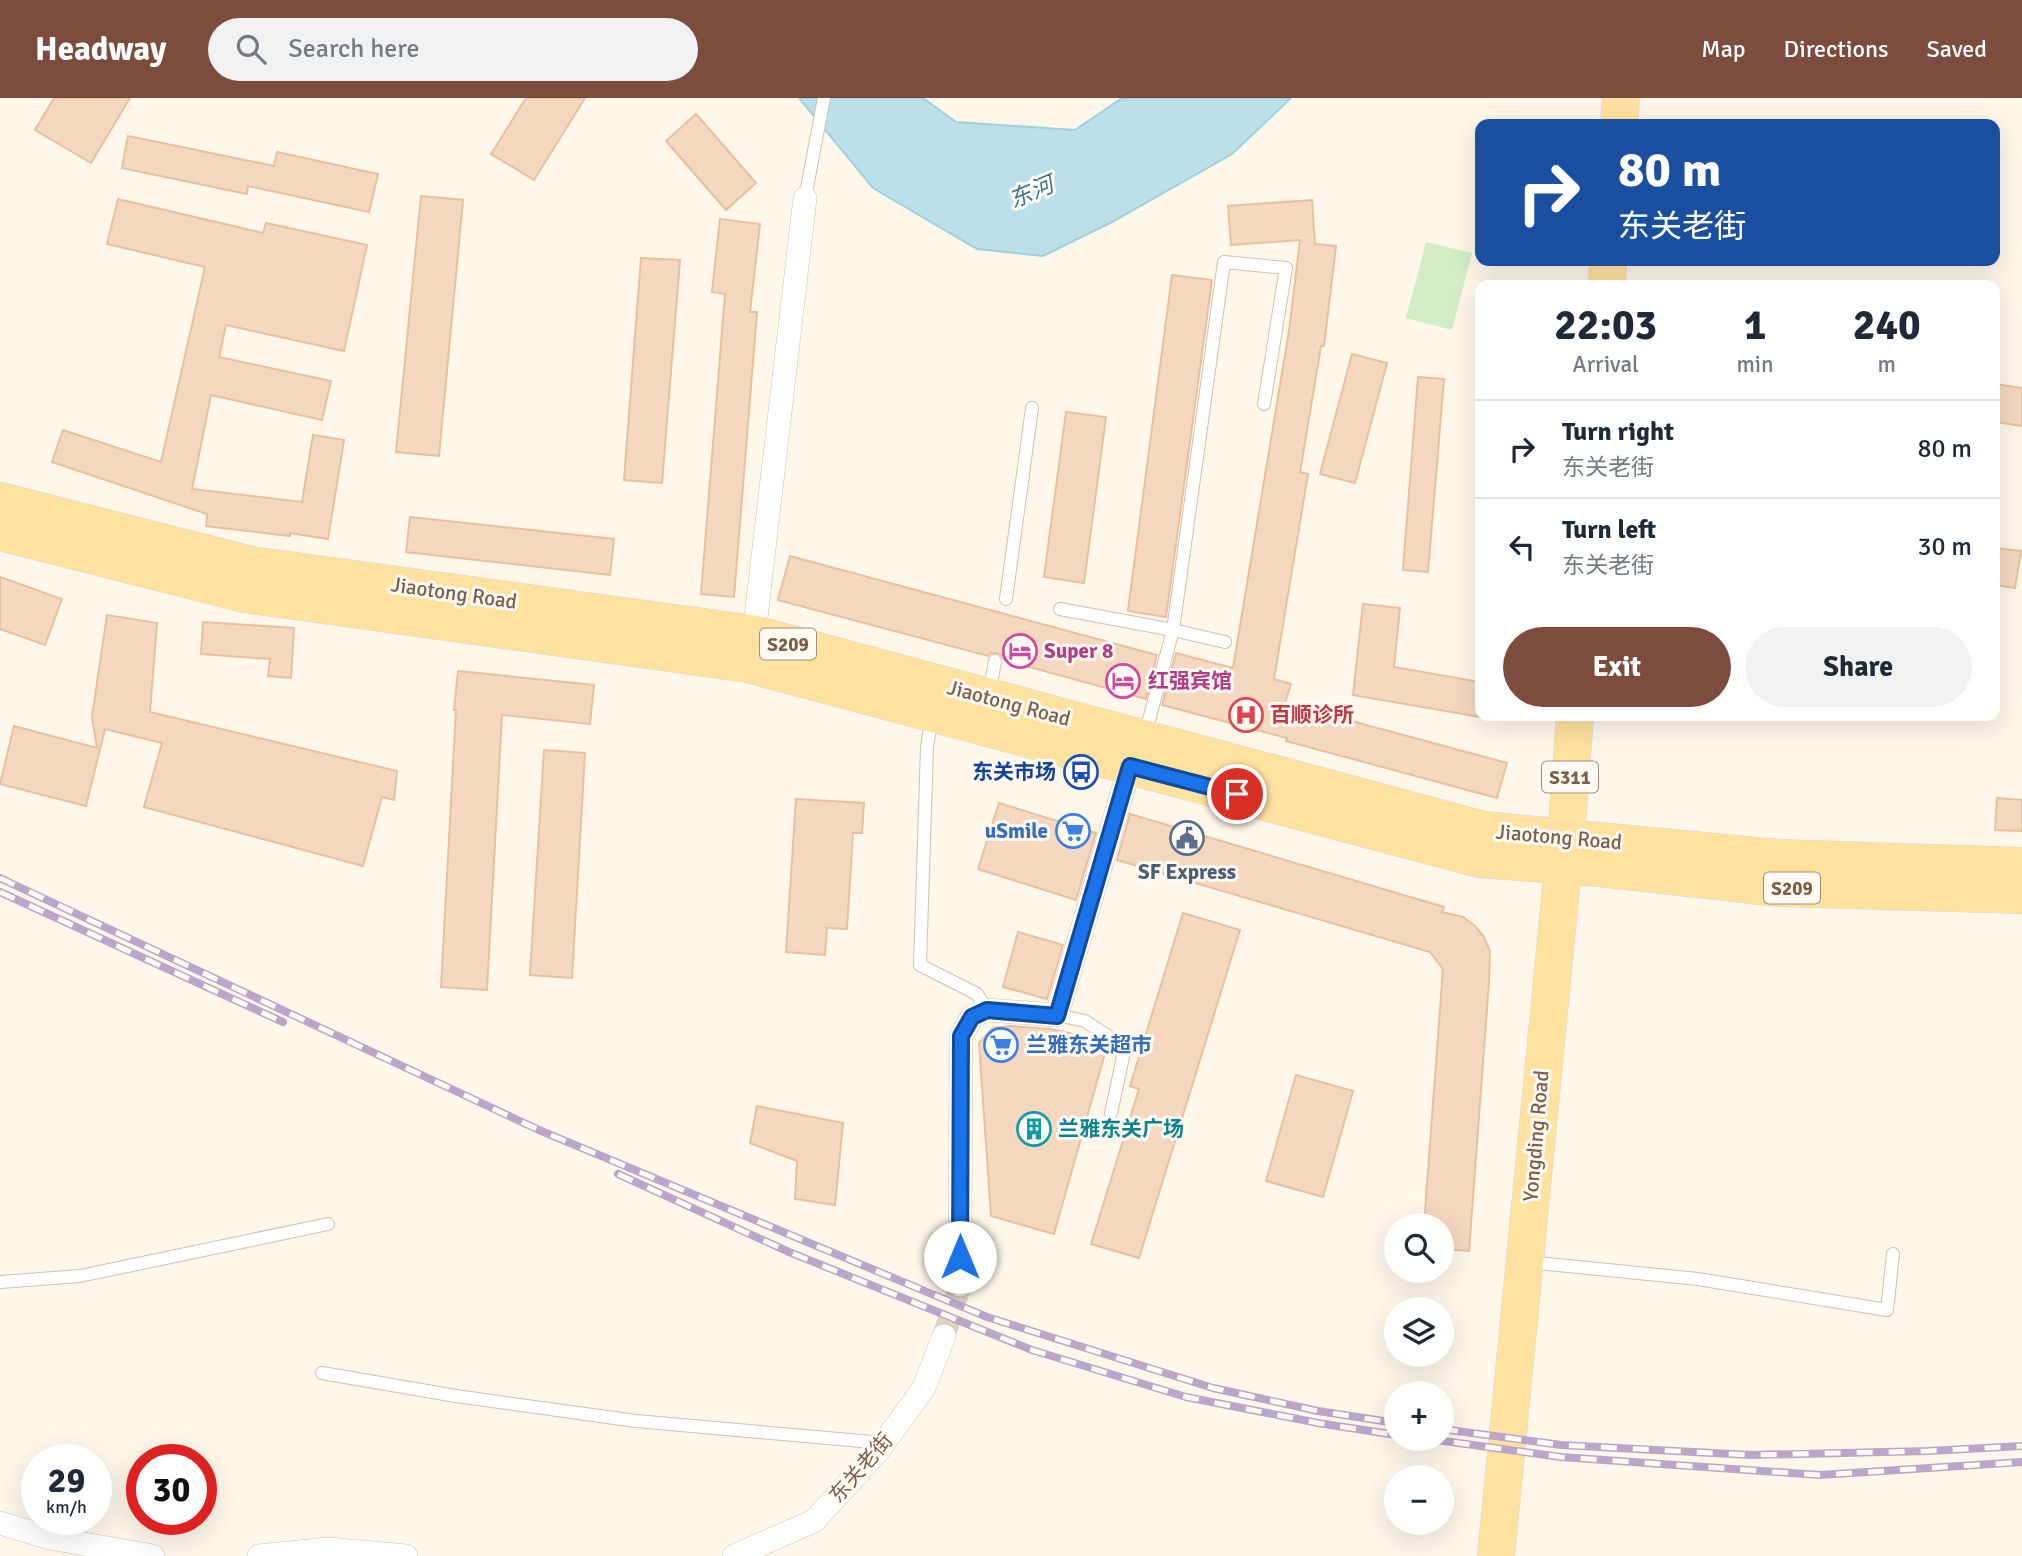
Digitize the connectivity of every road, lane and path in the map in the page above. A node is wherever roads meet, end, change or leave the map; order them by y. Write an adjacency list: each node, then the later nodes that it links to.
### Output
1 (824, 98): 4 (lane)
2 (1620, 98): 3 (main road)
3 (1619, 119)
4 (805, 198): 12 (street)
5 (1264, 404): 11 (lane)
6 (1032, 408): 9 (lane)
7 (0, 501): 12 (main road, Jiaotong Road / S209)
8 (0, 532): 16 (main road, Jiaotong Road / S209)
9 (1006, 599)
10 (1060, 609): 11 (lane)
11 (1173, 630): 13 (lane); 18 (lane)
12 (754, 634): 15 (main road, Jiaotong Road / S209)
13 (1225, 642)
14 (995, 661): 15 (lane)
15 (988, 697): 18 (main road, Jiaotong Road / S209)
16 (932, 713): 18 (main road, Jiaotong Road / S209); 22 (lane)
17 (1575, 721): 19 (main road, Yongding Road / S311)
18 (1137, 752): 19 (main road, Jiaotong Road / S209); 23 (street)
19 (1564, 852): 20 (main road, Jiaotong Road / S209); 21 (main road, Jiaotong Road / S209); 27 (main road, Yongding Road)
20 (2022, 866)
21 (2022, 895)
22 (987, 1010): 23 (street); 29 (street)
23 (1057, 1016): 24 (lane)
24 (1111, 1113)
25 (328, 1224): 28 (lane)
26 (1893, 1254): 27 (lane)
27 (1524, 1262): 38 (main road, Yongding Road)
28 (0, 1282)
29 (960, 1285)
30 (944, 1336): 32 (street, 东关老街)
31 (323, 1373): 32 (lane)
32 (884, 1443): 37 (street, 东关老街)
33 (0, 1523): 34 (street)
34 (153, 1556)
35 (258, 1556): 36 (street)
36 (406, 1556)
37 (734, 1556)
38 (1496, 1556)

